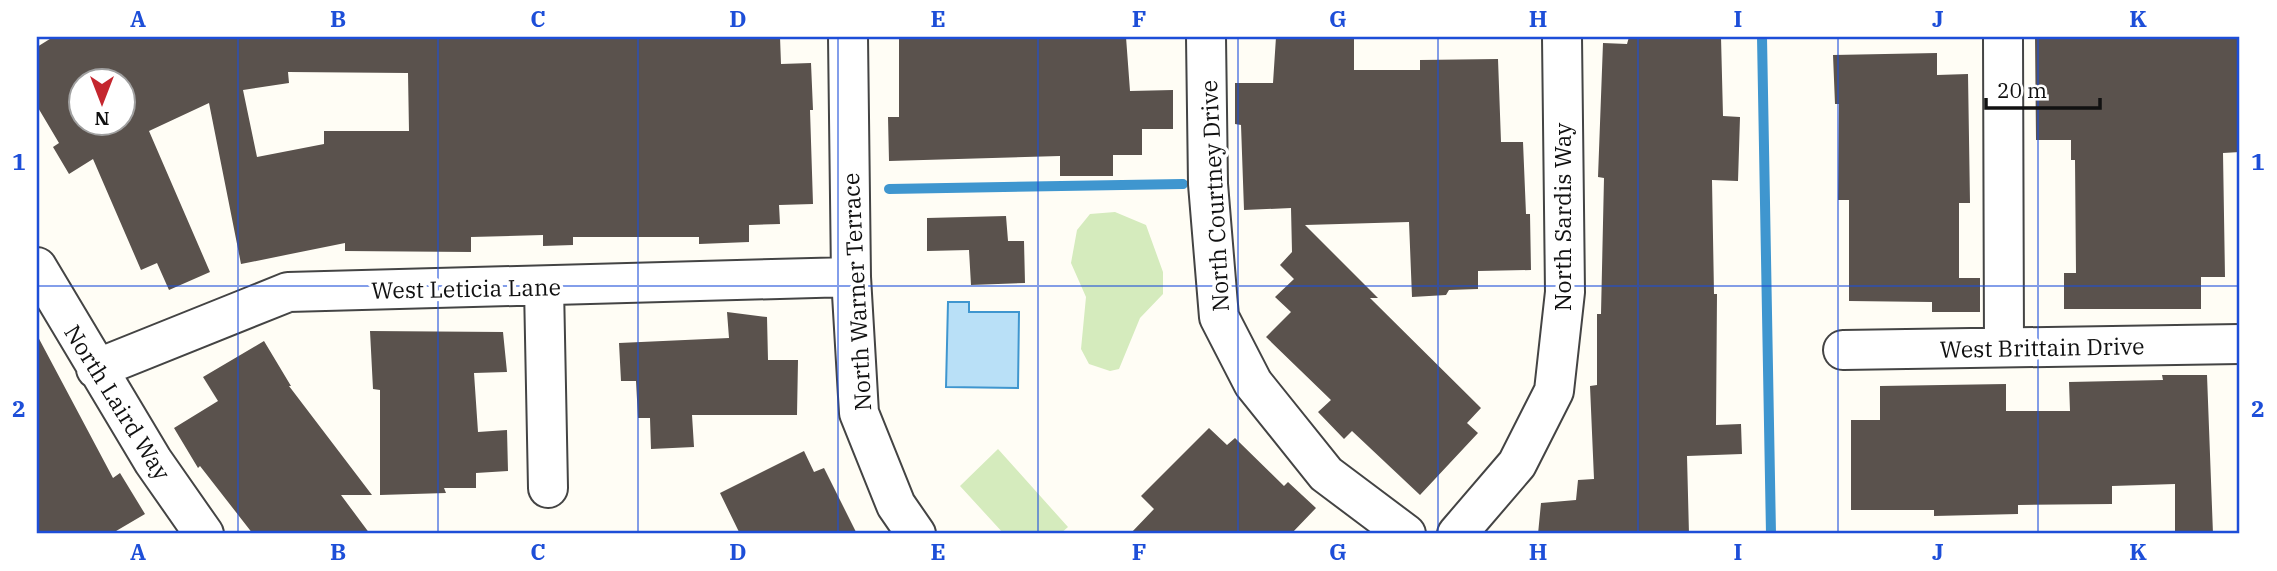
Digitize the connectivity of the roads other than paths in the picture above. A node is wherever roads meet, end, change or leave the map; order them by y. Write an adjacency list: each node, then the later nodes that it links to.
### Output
1 (848, 37): 6 (street, North Warner Terrace)
2 (1206, 37): 15 (street, North Courtney Drive)
3 (1562, 37): 16 (street, North Sardis Way)
4 (2003, 37): 9 (street)
5 (37, 267): 11 (street, North Laird Way)
6 (850, 277): 7 (street, West Leticia Lane); 14 (street, North Warner Terrace)
7 (544, 287): 11 (street, West Leticia Lane); 12 (street)
8 (2240, 344): 9 (street, West Brittain Drive)
9 (2004, 347): 10 (street, West Brittain Drive)
10 (1843, 350)
11 (96, 369): 13 (street, North Laird Way)
12 (548, 488)
13 (204, 534)
14 (916, 534)
15 (1406, 534)
16 (1457, 534)

